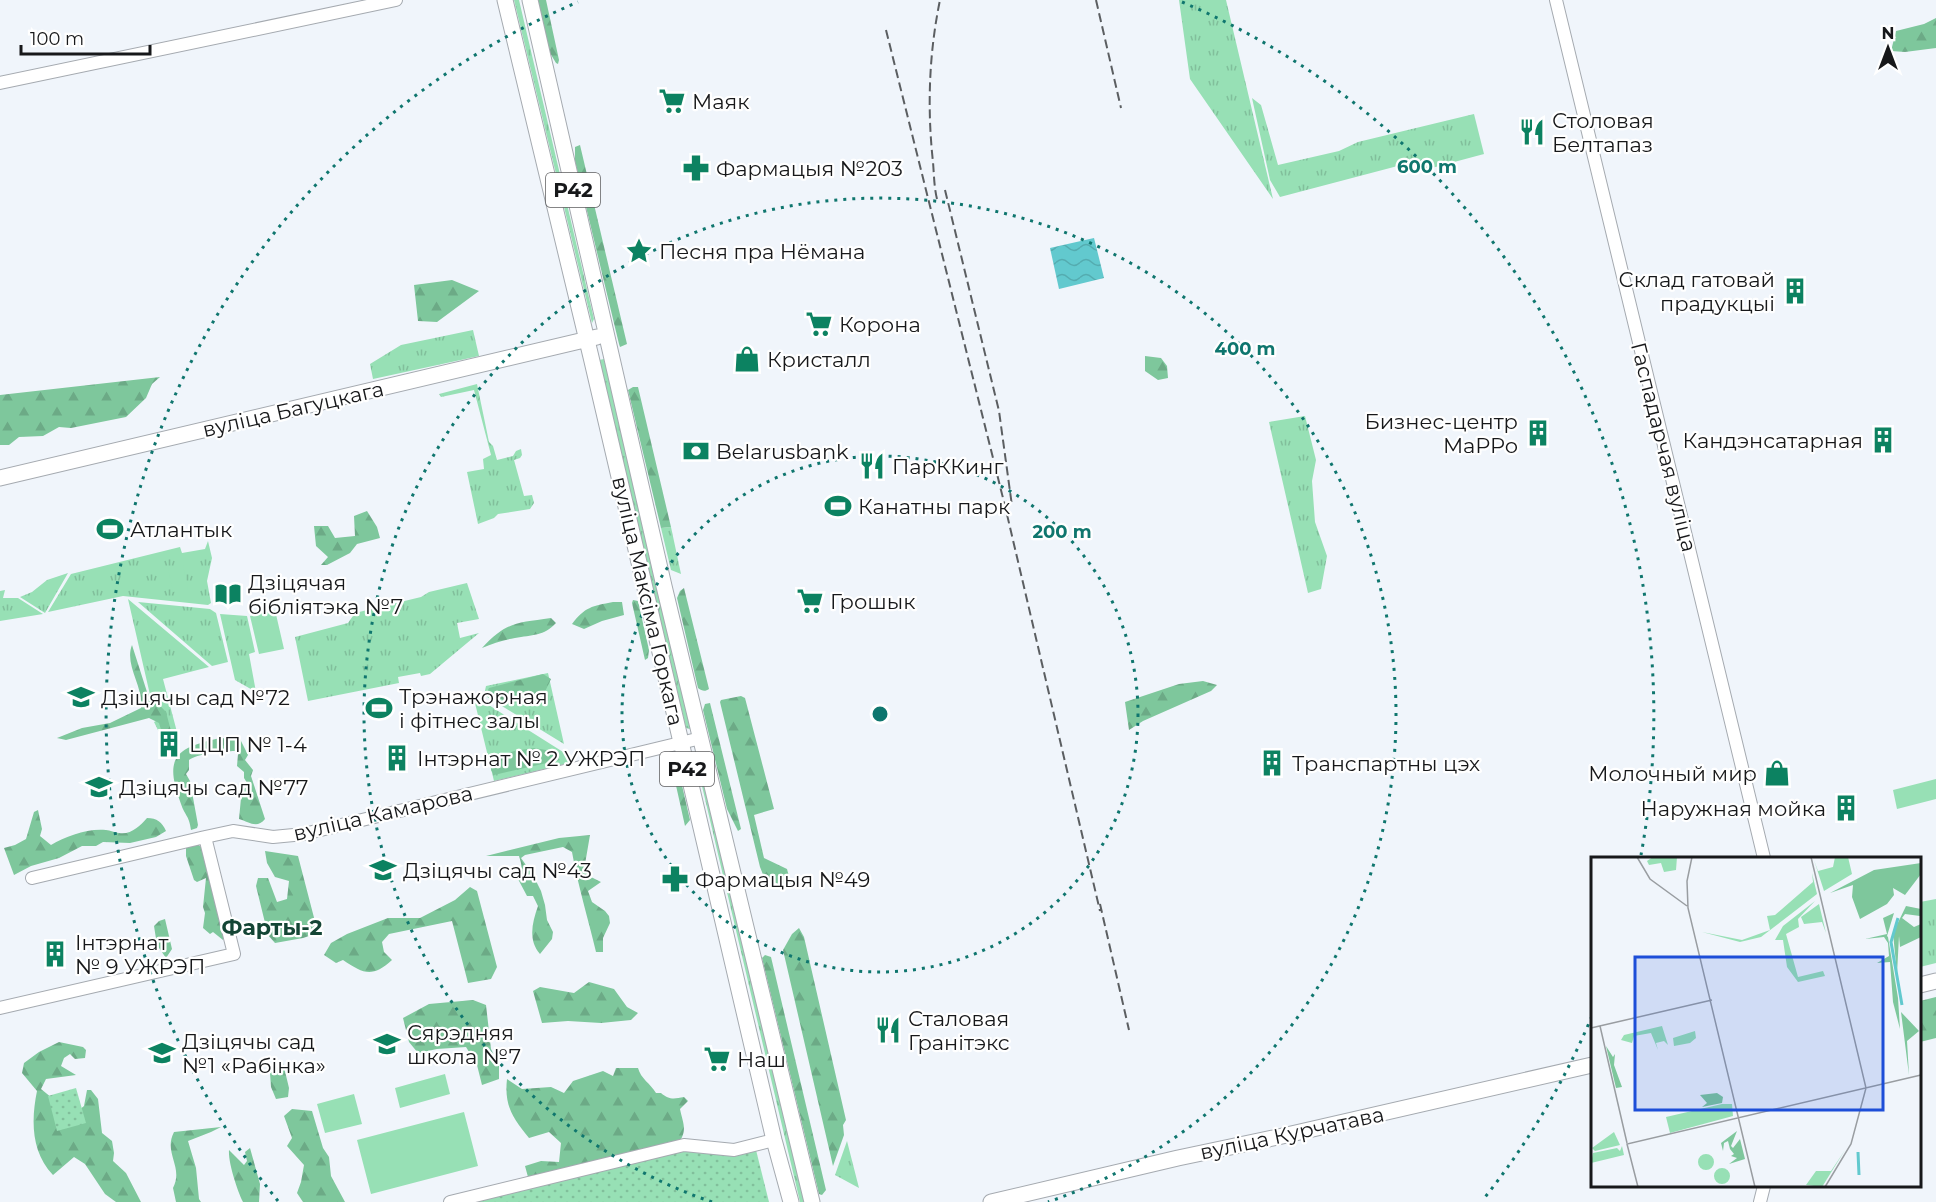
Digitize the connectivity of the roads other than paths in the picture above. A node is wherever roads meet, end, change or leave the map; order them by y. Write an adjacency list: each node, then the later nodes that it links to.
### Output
1 (396, 0): 5 (street)
2 (505, 0): 7 (main road, вуліца Максіма Горкага / Р42)
3 (530, 0): 6 (main road, вуліца Максіма Горкага / Р42)
4 (1556, 0): 12 (street, Гаспадарчая вуліца)
5 (0, 83)
6 (606, 335): 7 (main road, вуліца Багуцкага); 9 (main road, вуліца Максіма Горкага / Р42)
7 (587, 339): 8 (main road, вуліца Багуцкага); 10 (main road, вуліца Максіма Горкага / Р42)
8 (0, 478)
9 (701, 738): 10 (street, вуліца Камарова); 22 (main road, вуліца Максіма Горкага / Р42)
10 (681, 742): 11 (street, вуліца Камарова); 18 (main road, вуліца Максіма Горкага / Р42)
11 (205, 837): 13 (street, вуліца Камарова); 16 (street)
12 (1764, 857)
13 (32, 878)
14 (1936, 981): 15 (main road)
15 (1921, 985)
16 (0, 1008)
17 (1591, 1065): 23 (main road, вуліца Курчатава)
18 (774, 1140): 20 (street); 21 (main road, вуліца Максіма Горкага / Р42)
19 (1764, 1187): 24 (street)
20 (450, 1202)
21 (791, 1202)
22 (812, 1202)
23 (992, 1202)
24 (1760, 1202)

